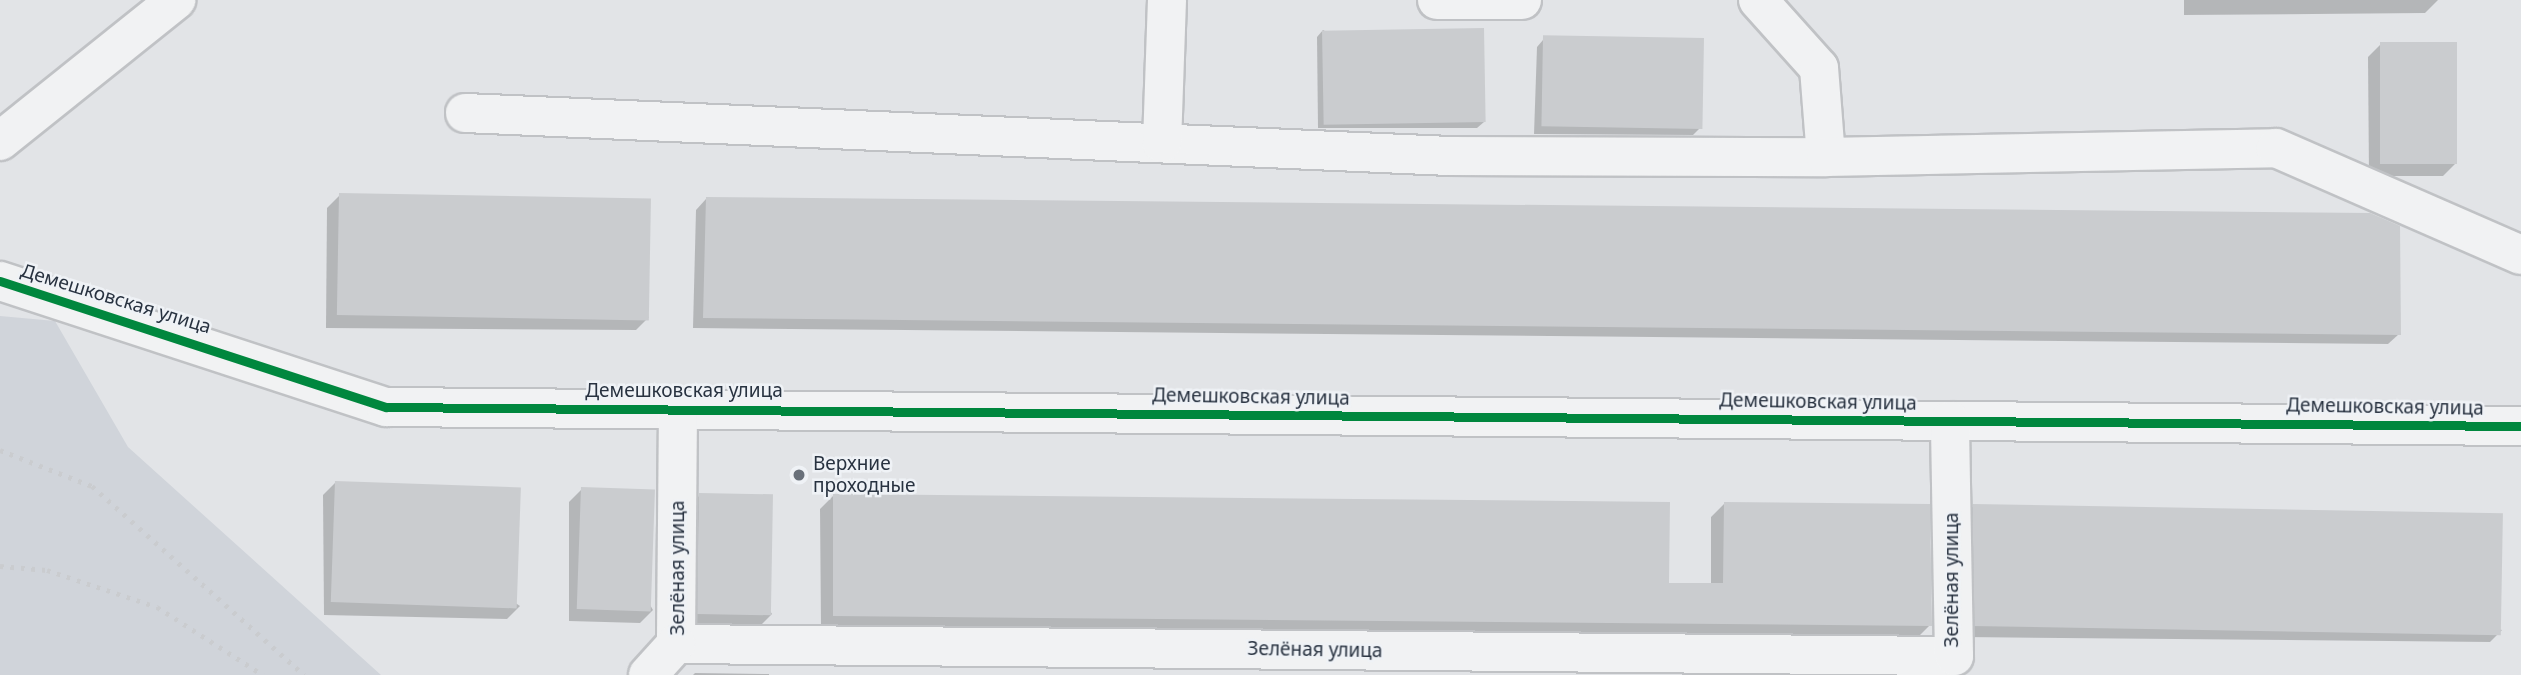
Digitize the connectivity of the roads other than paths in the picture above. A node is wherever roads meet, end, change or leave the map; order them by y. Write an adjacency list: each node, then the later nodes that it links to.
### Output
1 (176, 0): 7 (street)
2 (1167, 0): 8 (street)
3 (1437, 0): 4 (street)
4 (1522, 0)
5 (1758, 0): 9 (street)
6 (465, 113): 8 (street)
7 (0, 141)
8 (1162, 143): 9 (street)
9 (1826, 157): 10 (street)
10 (2521, 255)
11 (0, 281): 12 (street, Демешковская улица)
12 (678, 409): 13 (street, Демешковская улица); 15 (street, Зелёная улица)
13 (1950, 421): 14 (street, Демешковская улица); 16 (street, Зелёная улица)
14 (2521, 426)
15 (676, 644): 16 (street, Зелёная улица); 17 (street)
16 (1929, 665)
17 (648, 675)

